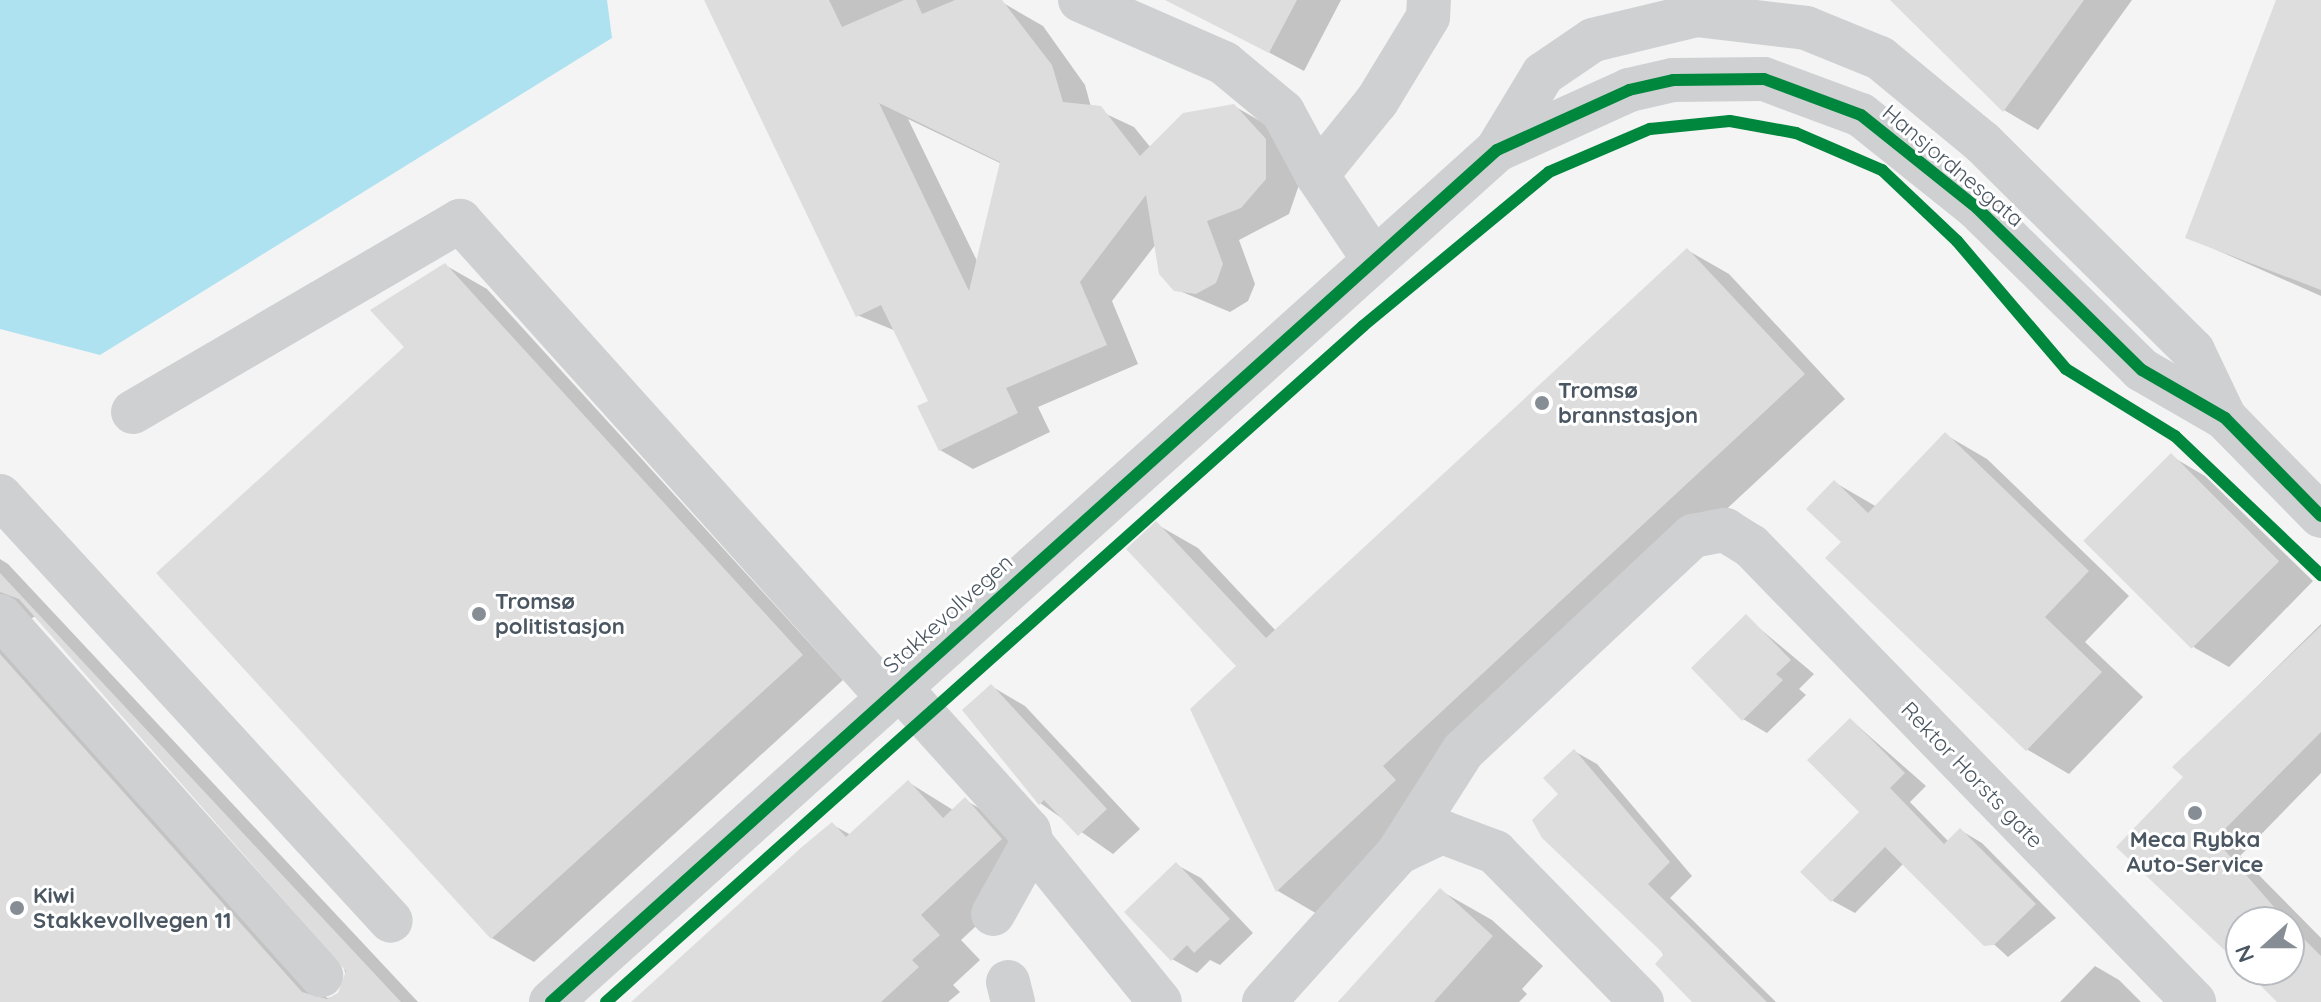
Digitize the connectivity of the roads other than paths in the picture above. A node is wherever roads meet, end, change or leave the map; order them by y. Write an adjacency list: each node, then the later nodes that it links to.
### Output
1 (1080, 0): 6 (street)
2 (1429, 0): 6 (street)
3 (1802, 0): 4 (street)
4 (1843, 41): 5 (street, Hansjordnesgata); 9 (street, Hansjordnesgata)
5 (1497, 150): 7 (street, Hansjordnesgata); 9 (street, Hansjordnesgata)
6 (1317, 175): 7 (street)
7 (1372, 257): 13 (street, Stakkevollvegen)
8 (133, 412): 13 (street)
9 (2225, 418): 11 (street, Hansjordnesgata)
10 (0, 496): 17 (street)
11 (2321, 516)
12 (0, 616): 18 (street)
13 (893, 691): 14 (street); 19 (street, Stakkevollvegen)
14 (1032, 844): 16 (street); 20 (street)
15 (1398, 853): 21 (street); 22 (street); 23 (street, Rektor Horsts gate)
16 (993, 914)
17 (391, 921)
18 (321, 975)
19 (551, 1002)
20 (1160, 1002)
21 (1264, 1002)
22 (1642, 1002)
23 (2194, 1002)

